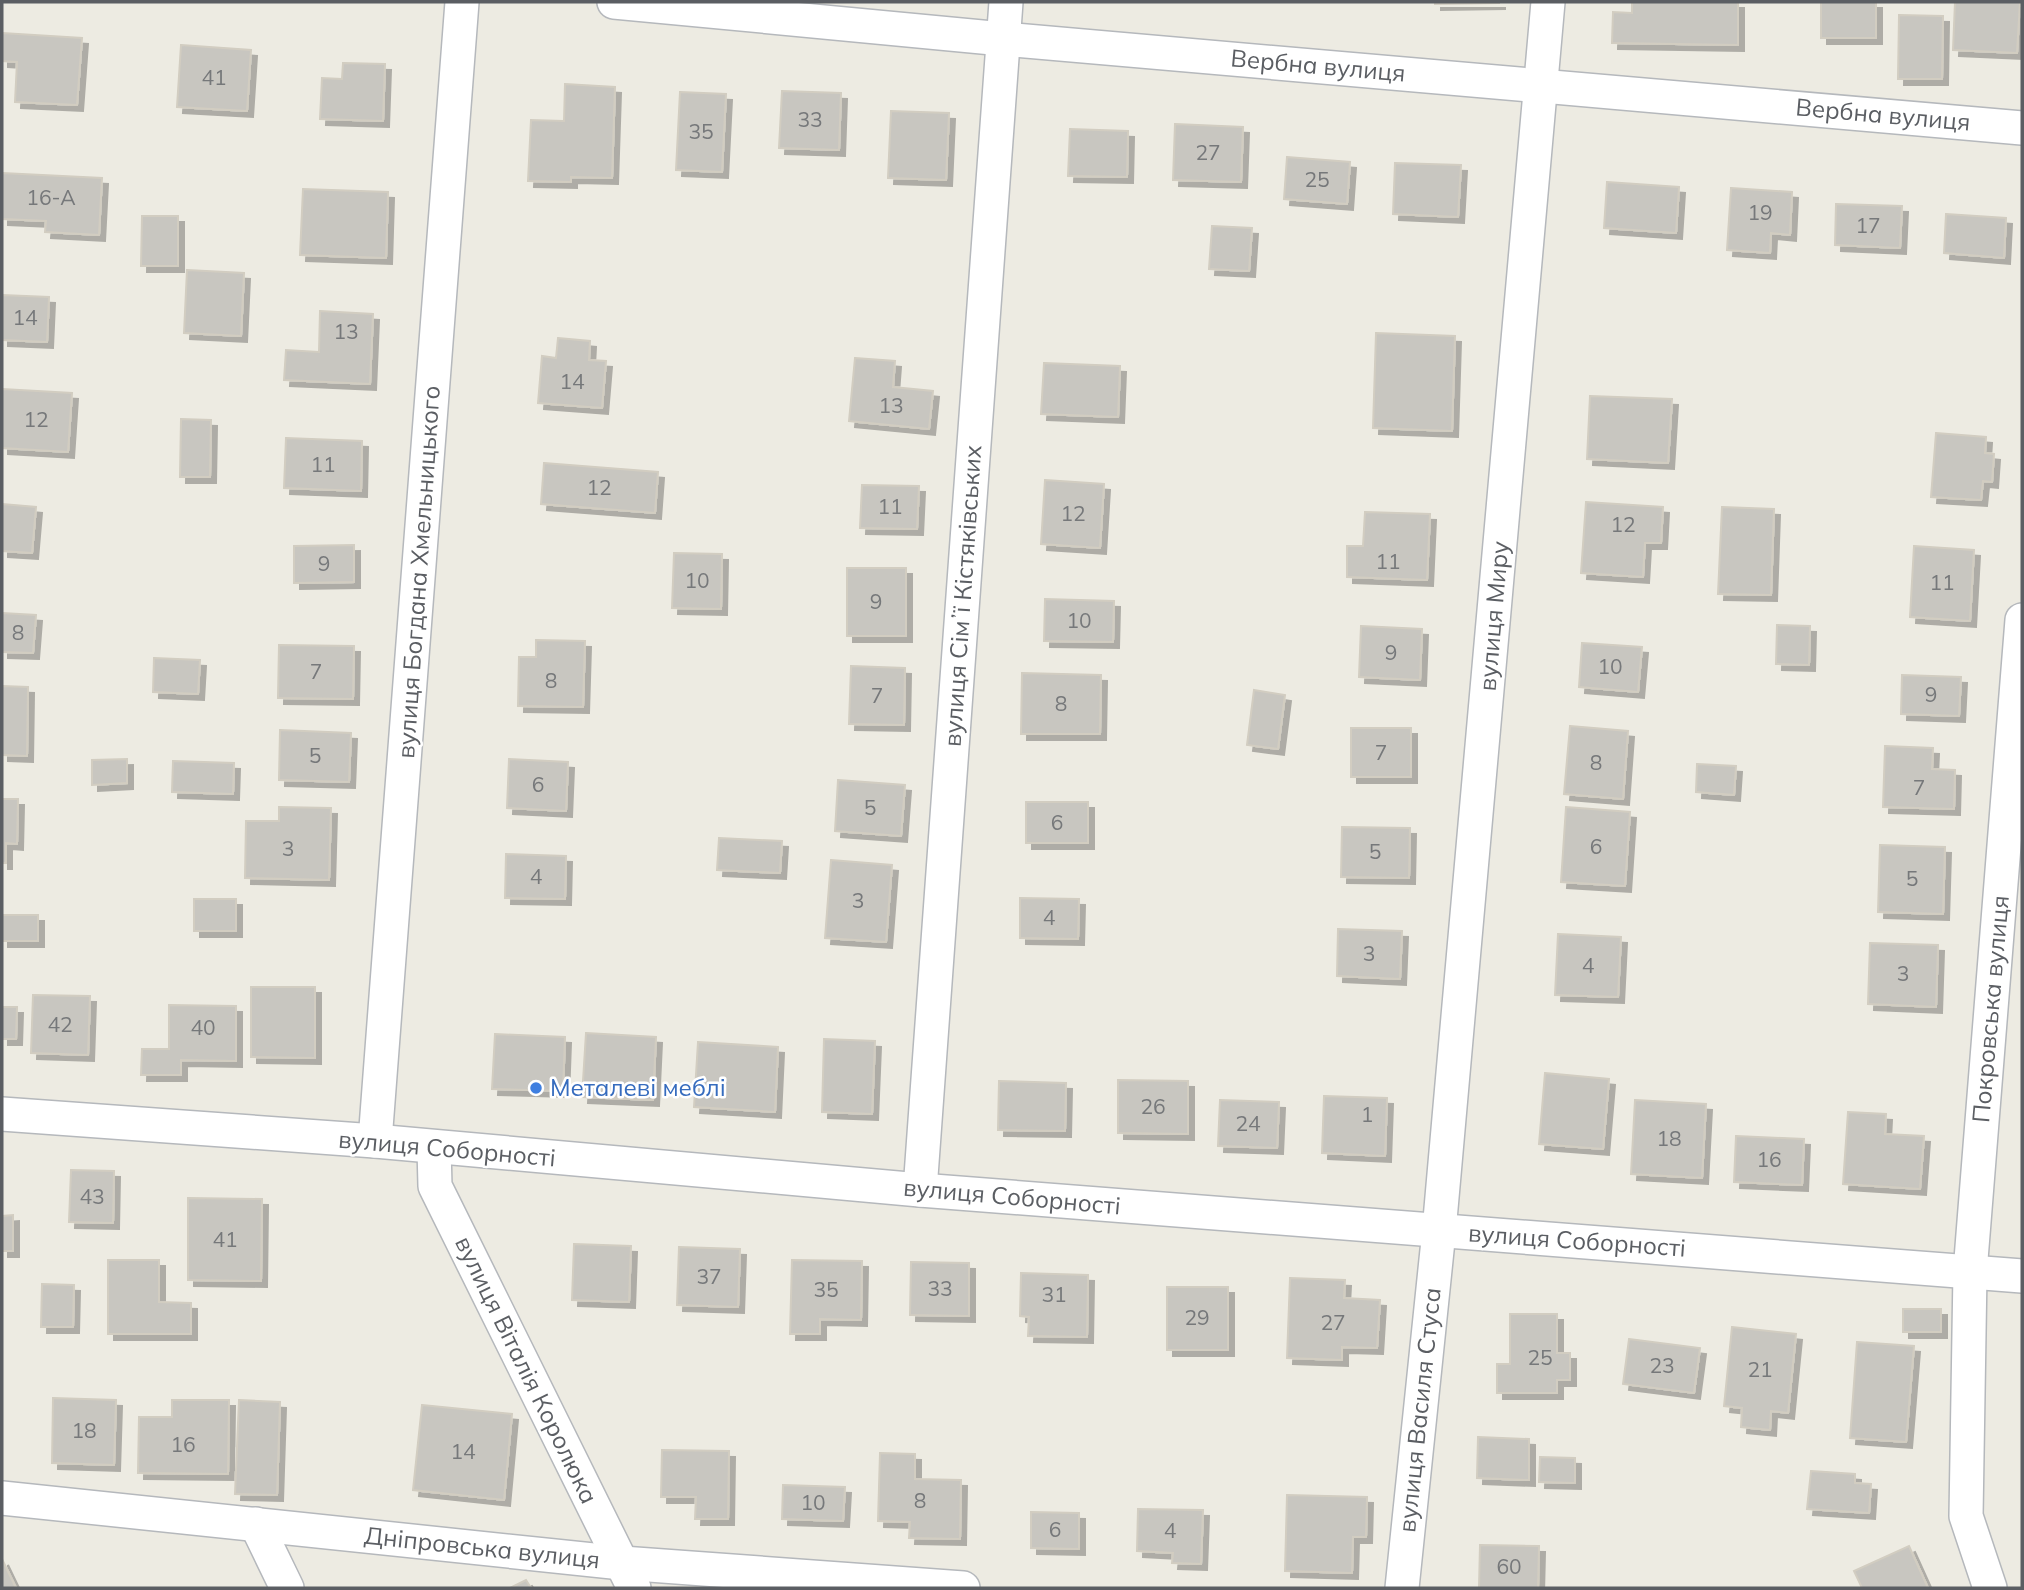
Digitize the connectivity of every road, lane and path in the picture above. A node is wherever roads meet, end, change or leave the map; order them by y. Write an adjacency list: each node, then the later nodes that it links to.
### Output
1 (462, 2): 10 (street, вулиця Богдана Хмельницького)
2 (614, 2): 5 (street, Вербна вулиця)
3 (1006, 2): 5 (street, вулиця Сімʼї Кістяківських)
4 (1548, 2): 6 (street, вулиця Миру)
5 (1003, 39): 6 (street, Вербна вулиця); 12 (street, вулиця Сімʼї Кістяківських)
6 (1541, 85): 7 (street, Вербна вулиця); 13 (street, вулиця Миру)
7 (2022, 128)
8 (2022, 620): 14 (street, Покровська вулиця)
9 (2, 1114): 10 (street, вулиця Соборності)
10 (375, 1141): 11 (street, вулиця Соборності)
11 (434, 1148): 12 (street, вулиця Соборності); 18 (street, вулиця Віталія Королюка)
12 (920, 1190): 13 (street, вулиця Соборності)
13 (1439, 1231): 14 (street, вулиця Соборності); 21 (street, вулиця Василя Стуса)
14 (1970, 1272): 15 (street, вулиця Соборності); 22 (street, Покровська вулиця)
15 (2022, 1276)
16 (2, 1498): 17 (street, Дніпровська вулиця)
17 (256, 1524): 18 (street, Дніпровська вулиця); 19 (street)
18 (628, 1576): 20 (street, Дніпровська вулиця)
19 (287, 1588)
20 (963, 1588)
21 (1402, 1588)
22 (1990, 1588)

